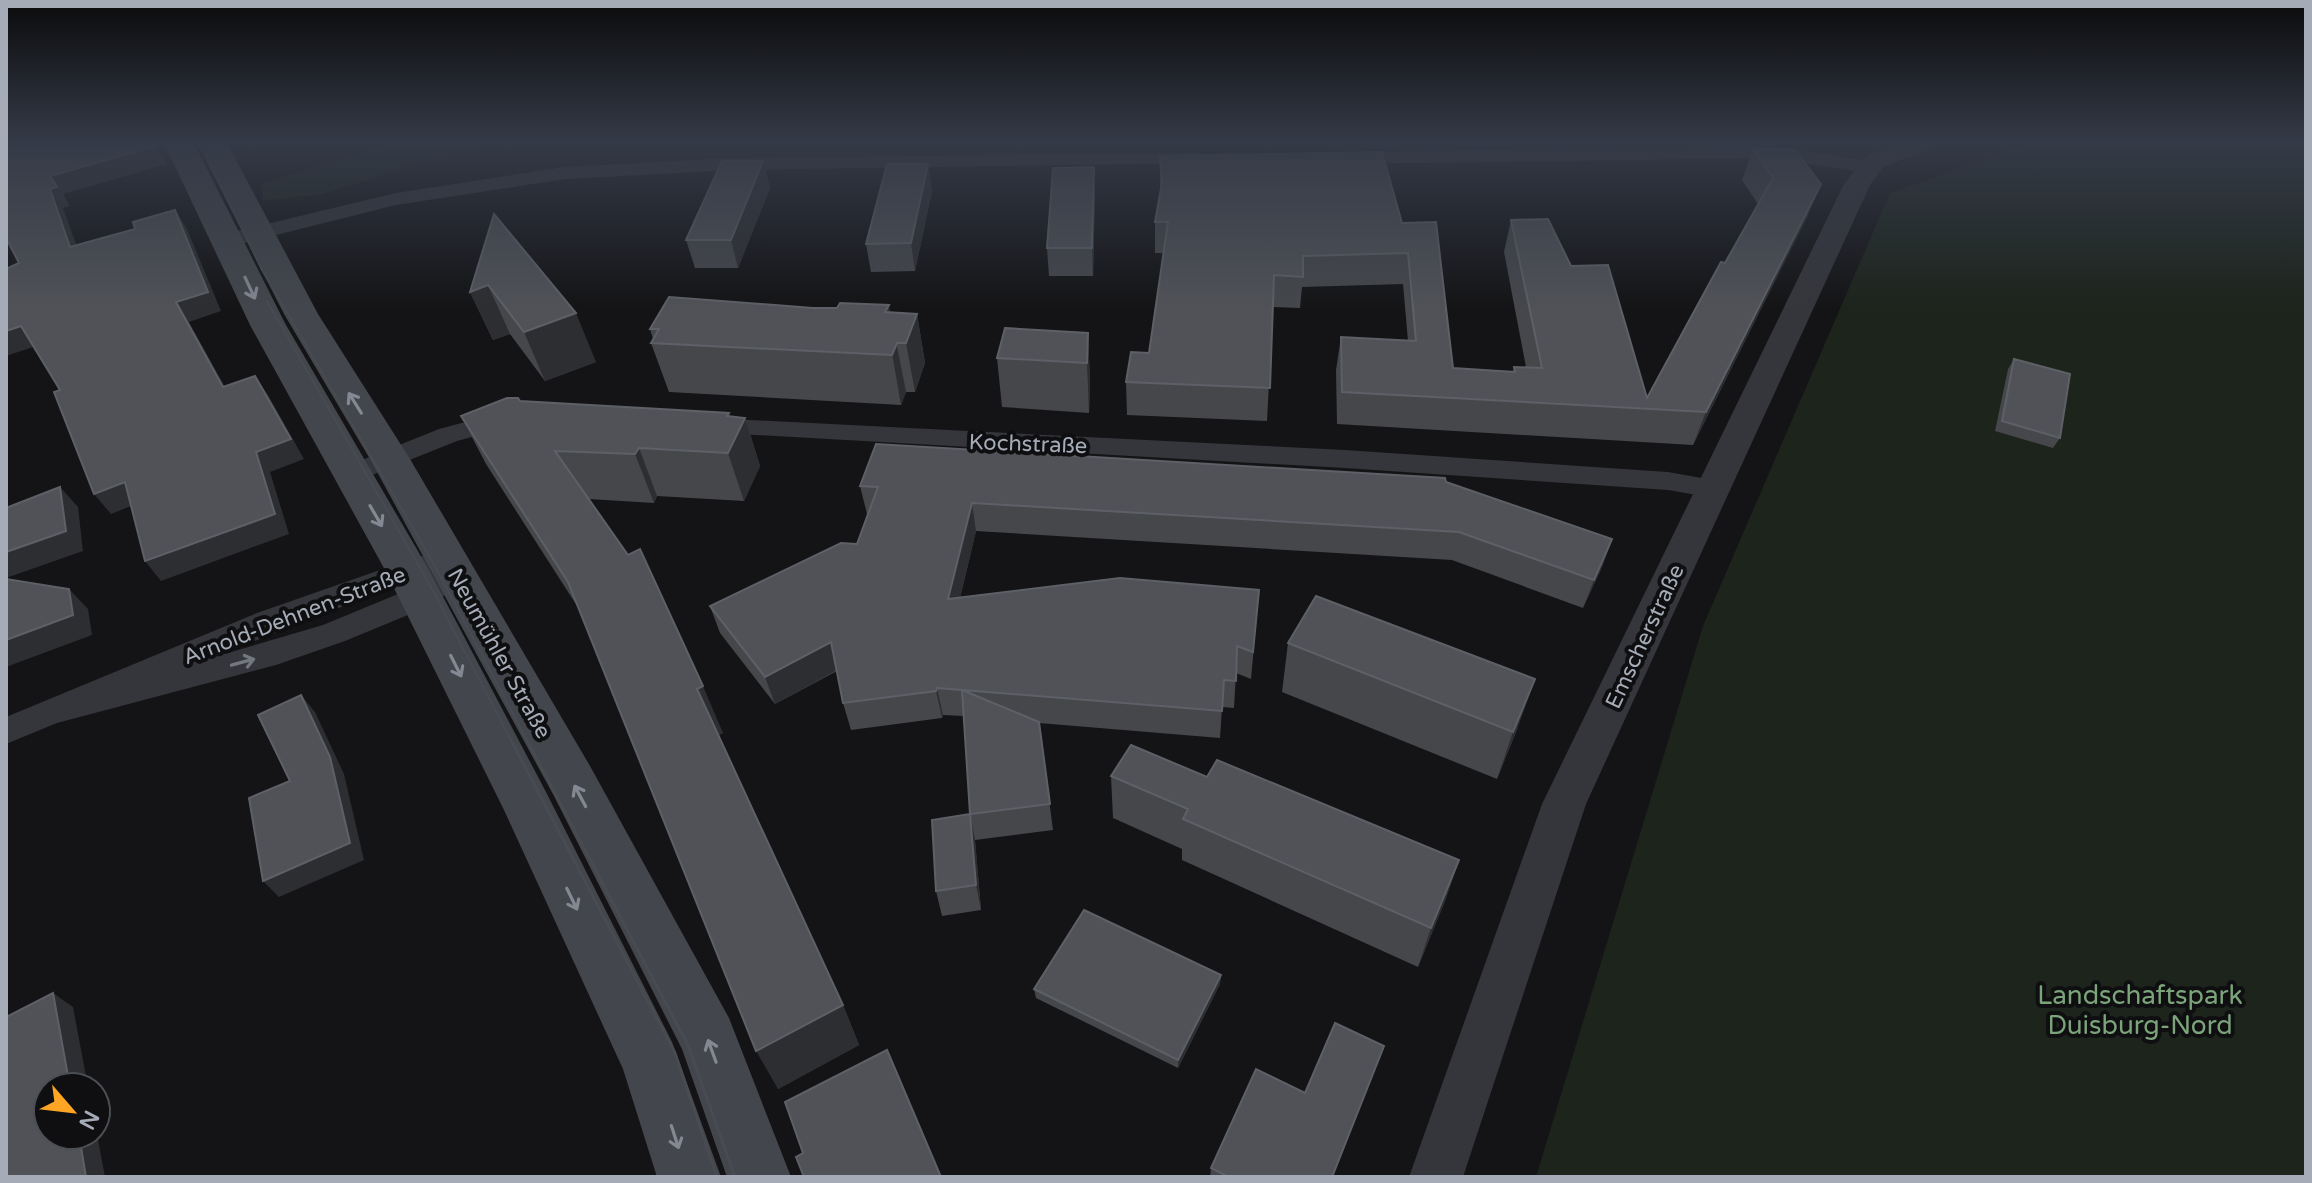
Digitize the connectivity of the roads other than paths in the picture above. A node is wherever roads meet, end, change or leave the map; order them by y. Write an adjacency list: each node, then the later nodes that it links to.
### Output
1 (216, 198): 5 (main road, Neumühler Straße)
2 (233, 198): 5 (main road, Neumühler Straße)
3 (401, 198): 5 (street)
4 (1850, 198): 10 (street, Emscherstraße)
5 (242, 236): 8 (main road, Neumühler Straße, one-way to 5); 9 (main road, Neumühler Straße, one-way to 9)
6 (526, 417): 8 (street)
7 (679, 424): 10 (street, Kochstraße)
8 (390, 459): 9 (street); 11 (main road, Neumühler Straße)
9 (352, 474): 11 (main road, Neumühler Straße, one-way to 11)
10 (1714, 489): 15 (street, Emscherstraße)
11 (426, 578): 12 (street, Arnold-Dehnen-Straße); 13 (main road, Neumühler Straße, one-way to 13); 14 (main road, Neumühler Straße, one-way to 11)
12 (6, 731)
13 (689, 1177)
14 (759, 1177)
15 (1436, 1177)

